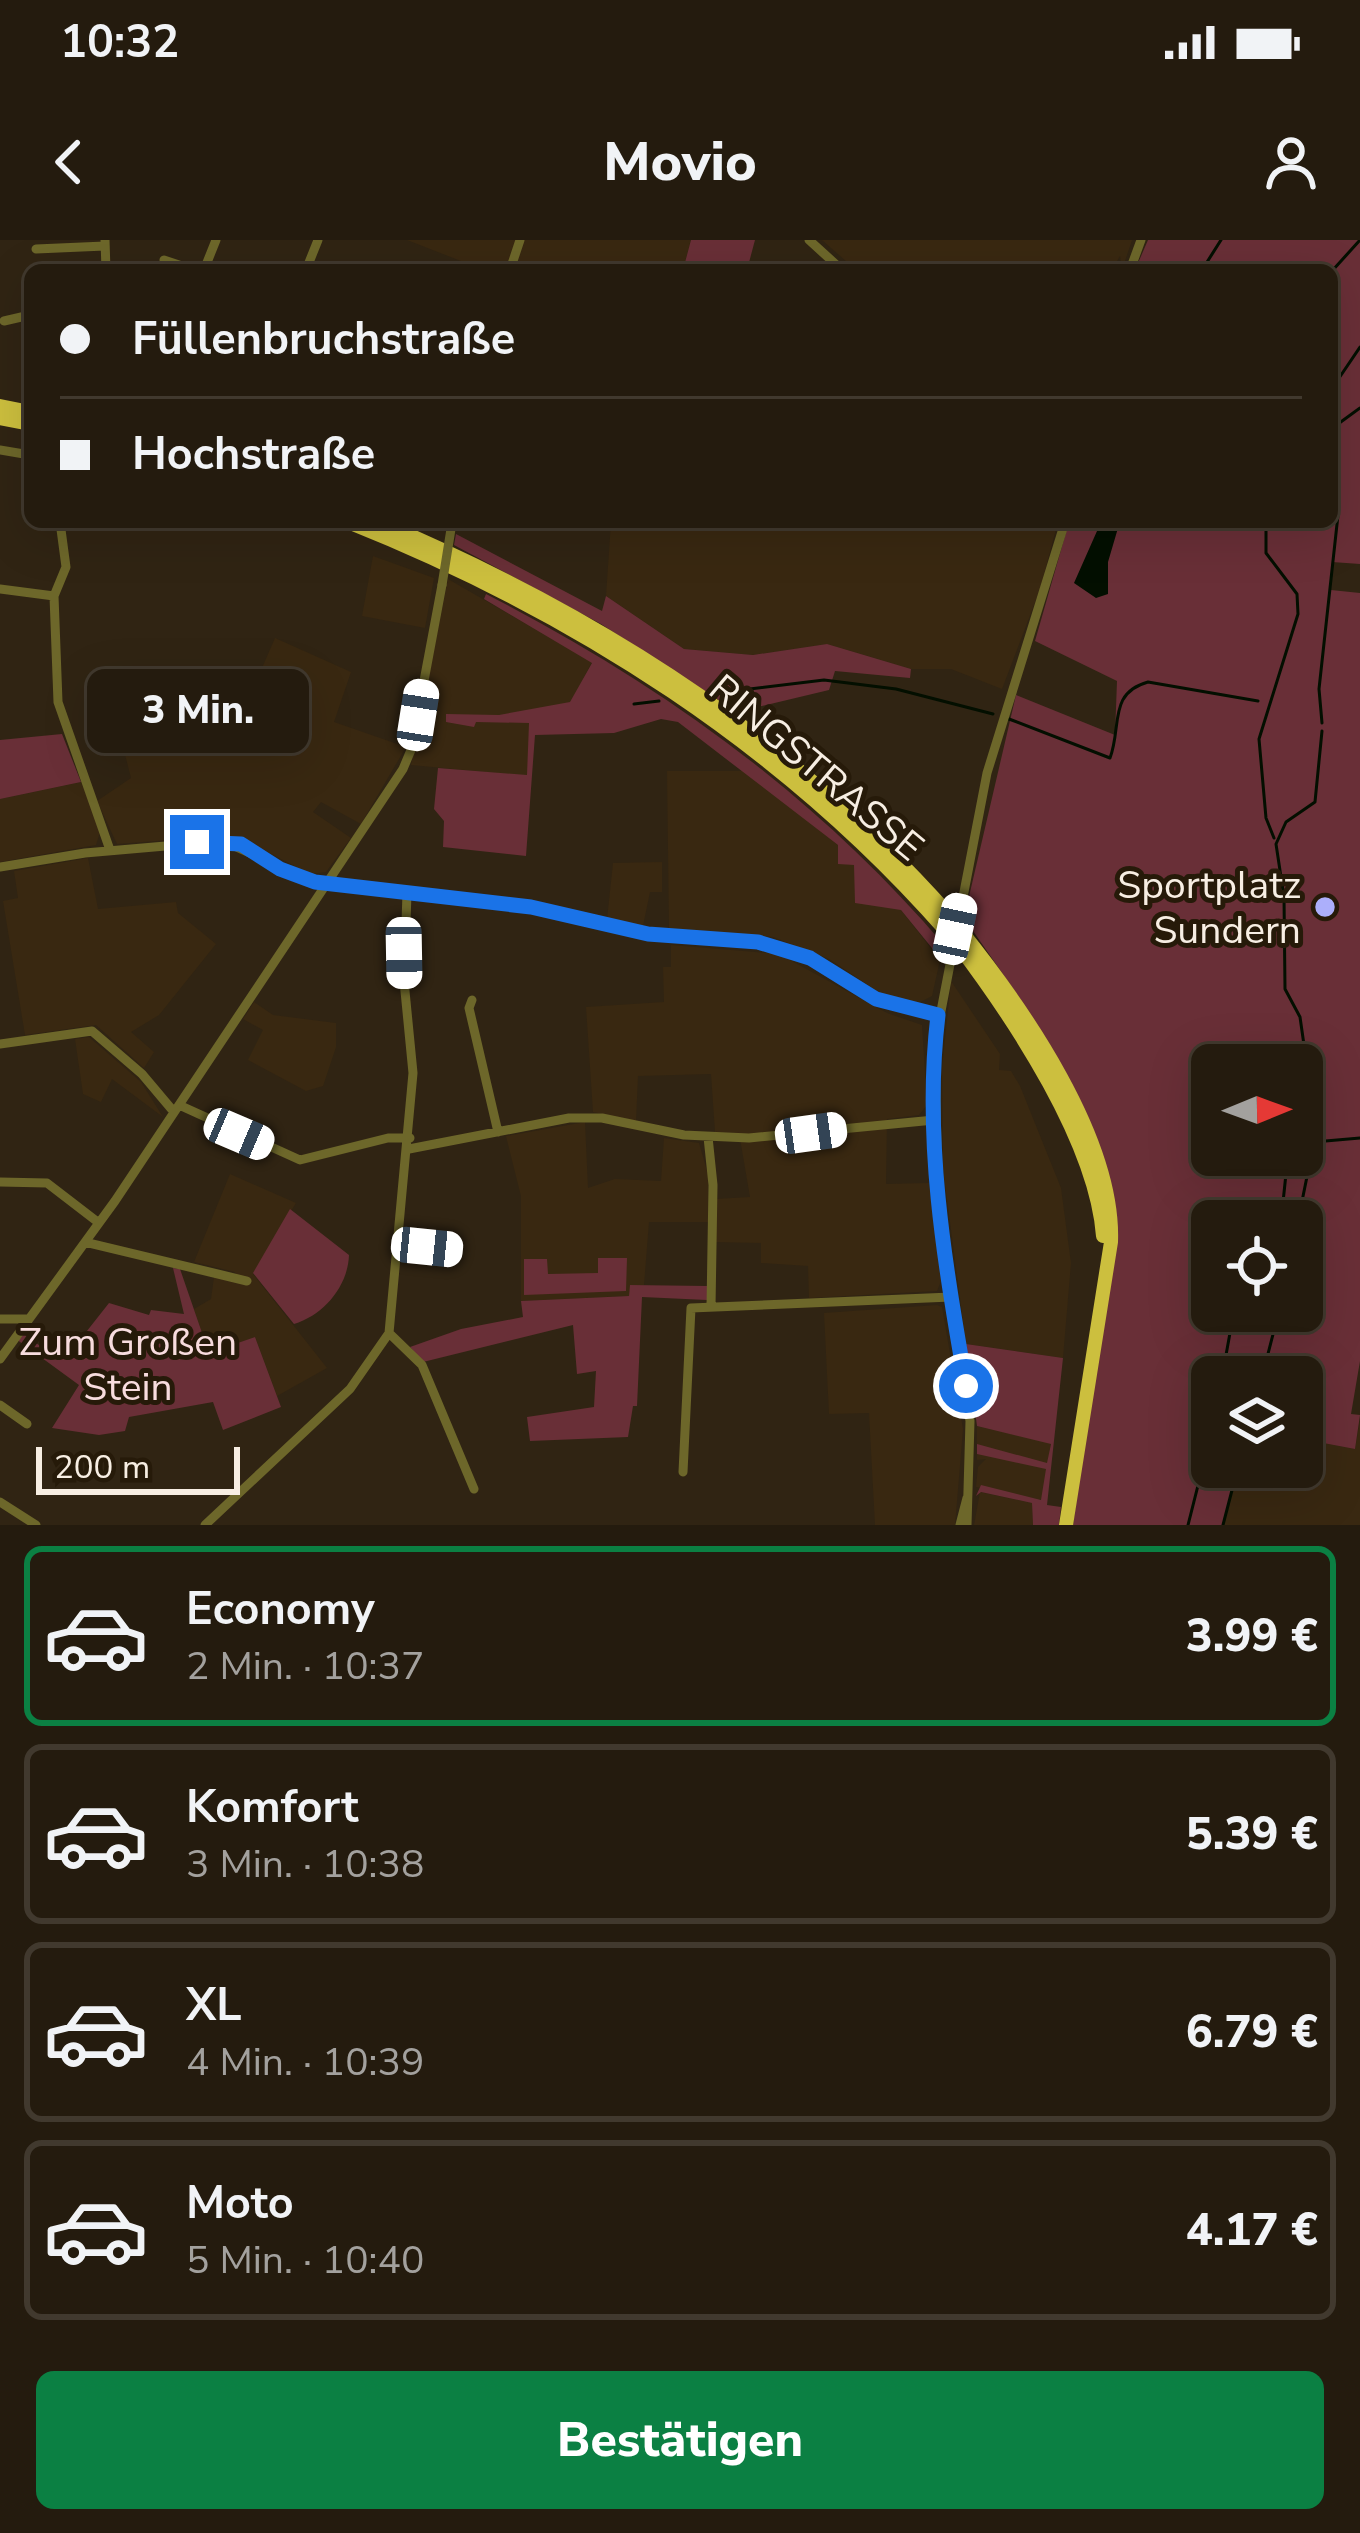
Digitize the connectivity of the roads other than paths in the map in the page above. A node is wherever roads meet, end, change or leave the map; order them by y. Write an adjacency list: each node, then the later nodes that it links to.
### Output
1 (808, 240): 6 (street)
2 (105, 243): 3 (street)
3 (37, 249)
4 (164, 260): 5 (street)
5 (176, 264)
6 (835, 264)
7 (24, 316): 8 (street)
8 (4, 321)
9 (61, 528): 15 (street)
10 (361, 528): 20 (highway, RINGSTRASSE)
11 (392, 528): 20 (highway, RINGSTRASSE)
12 (452, 528): 18 (street, bridge)
13 (1063, 528): 22 (street)
14 (0, 590): 15 (street)
15 (54, 596): 16 (street)
16 (110, 850): 17 (street); 18 (street)
17 (0, 867)
18 (327, 884): 19 (street); 24 (street)
19 (407, 893): 22 (street); 28 (street)
20 (954, 931): 49 (highway, RINGSTRASSE)
21 (472, 1000): 26 (street)
22 (938, 1015): 25 (street)
23 (0, 1044): 24 (street)
24 (177, 1109): 28 (street); 30 (street)
25 (934, 1120): 27 (street); 35 (street)
26 (498, 1132): 27 (street); 28 (street)
27 (708, 1137): 36 (street)
28 (409, 1144): 32 (street)
29 (0, 1182): 30 (street)
30 (99, 1223): 31 (street)
31 (86, 1242): 34 (street); 38 (street)
32 (400, 1244): 33 (street); 39 (street)
33 (454, 1250)
34 (247, 1281)
35 (951, 1298): 36 (street); 48 (street)
36 (711, 1307): 43 (street)
37 (0, 1319): 38 (street)
38 (28, 1319): 40 (street)
39 (389, 1333): 44 (street); 47 (street)
40 (0, 1359)
41 (0, 1405): 42 (street)
42 (27, 1424)
43 (683, 1472)
44 (475, 1489)
45 (0, 1502): 46 (street)
46 (36, 1525)
47 (205, 1525)
48 (963, 1525)
49 (1066, 1525)

